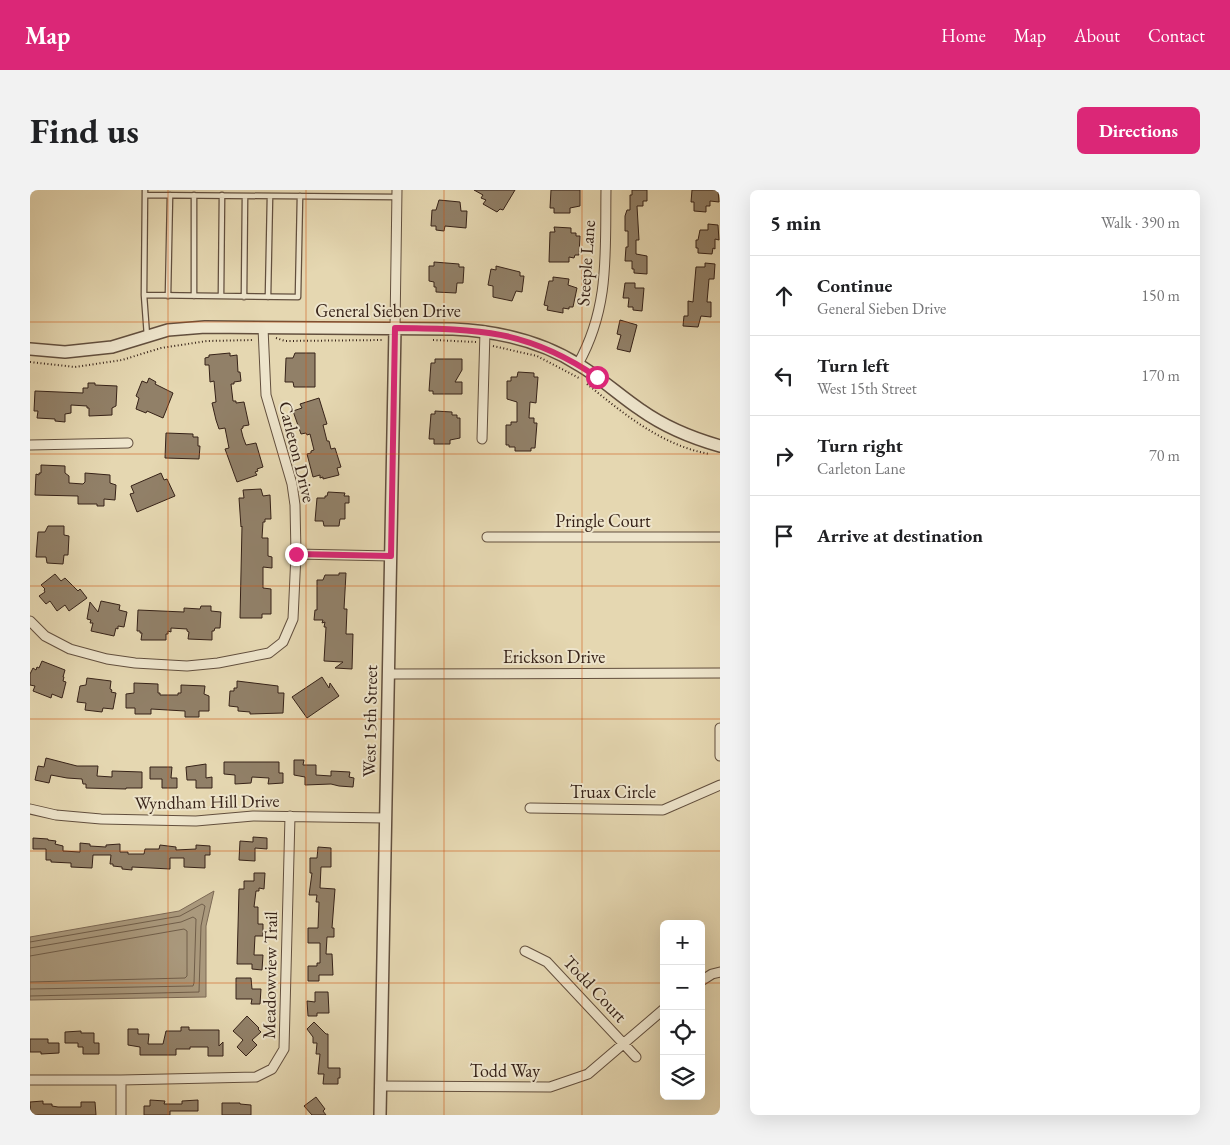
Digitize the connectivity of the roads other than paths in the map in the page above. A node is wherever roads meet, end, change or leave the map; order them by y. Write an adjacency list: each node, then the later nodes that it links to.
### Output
1 (606, 190): 21 (street, Steeple Lane)
2 (145, 192): 4 (lane); 10 (lane)
3 (397, 194): 9 (lane); 18 (street)
4 (170, 195): 5 (lane); 11 (lane)
5 (194, 195): 6 (lane); 12 (lane)
6 (222, 195): 7 (lane); 13 (lane)
7 (245, 196): 8 (lane); 14 (lane)
8 (270, 196): 9 (lane); 15 (lane)
9 (300, 196): 15 (lane)
10 (144, 295): 11 (lane); 19 (lane)
11 (168, 296): 12 (lane)
12 (194, 296): 13 (lane)
13 (221, 296): 14 (lane)
14 (244, 297): 15 (lane)
15 (268, 297)
16 (485, 331): 18 (street, General Sieben Drive); 21 (street, General Sieben Drive); 22 (street)
17 (263, 334): 18 (street, General Sieben Drive); 19 (street, General Sieben Drive); 28 (street, Carleton Drive)
18 (395, 334): 29 (street, West 15th Street)
19 (147, 337): 20 (street, General Sieben Drive)
20 (30, 349)
21 (578, 364): 25 (street, General Sieben Drive)
22 (482, 439)
23 (128, 444): 24 (street)
24 (30, 445)
25 (720, 446)
26 (487, 537): 27 (street, Pringle Court)
27 (720, 537)
28 (296, 554): 29 (street); 30 (street, Carleton Drive)
29 (391, 556): 32 (street, West 15th Street)
30 (30, 622)
31 (720, 673): 32 (street, Erickson Drive)
32 (389, 674): 39 (street, West 15th Street)
33 (720, 728): 34 (street)
34 (720, 756)
35 (720, 785): 36 (street, Truax Circle)
36 (530, 808)
37 (30, 809): 38 (street, Wyndham Hill Drive)
38 (290, 816): 39 (street, Wyndham Hill Drive); 47 (street, Meadowview Trail)
39 (386, 818): 48 (street, West 15th Street)
40 (525, 951): 44 (street, Todd Court)
41 (720, 972): 42 (street)
42 (705, 978)
43 (663, 1010): 44 (street, Todd Way)
44 (624, 1044): 45 (street, Todd Court); 48 (street, Todd Way)
45 (636, 1056)
46 (30, 1080): 47 (street, Meadowview Trail)
47 (121, 1080): 49 (street)
48 (380, 1086): 50 (street, West 15th Street)
49 (122, 1115)
50 (380, 1115)

